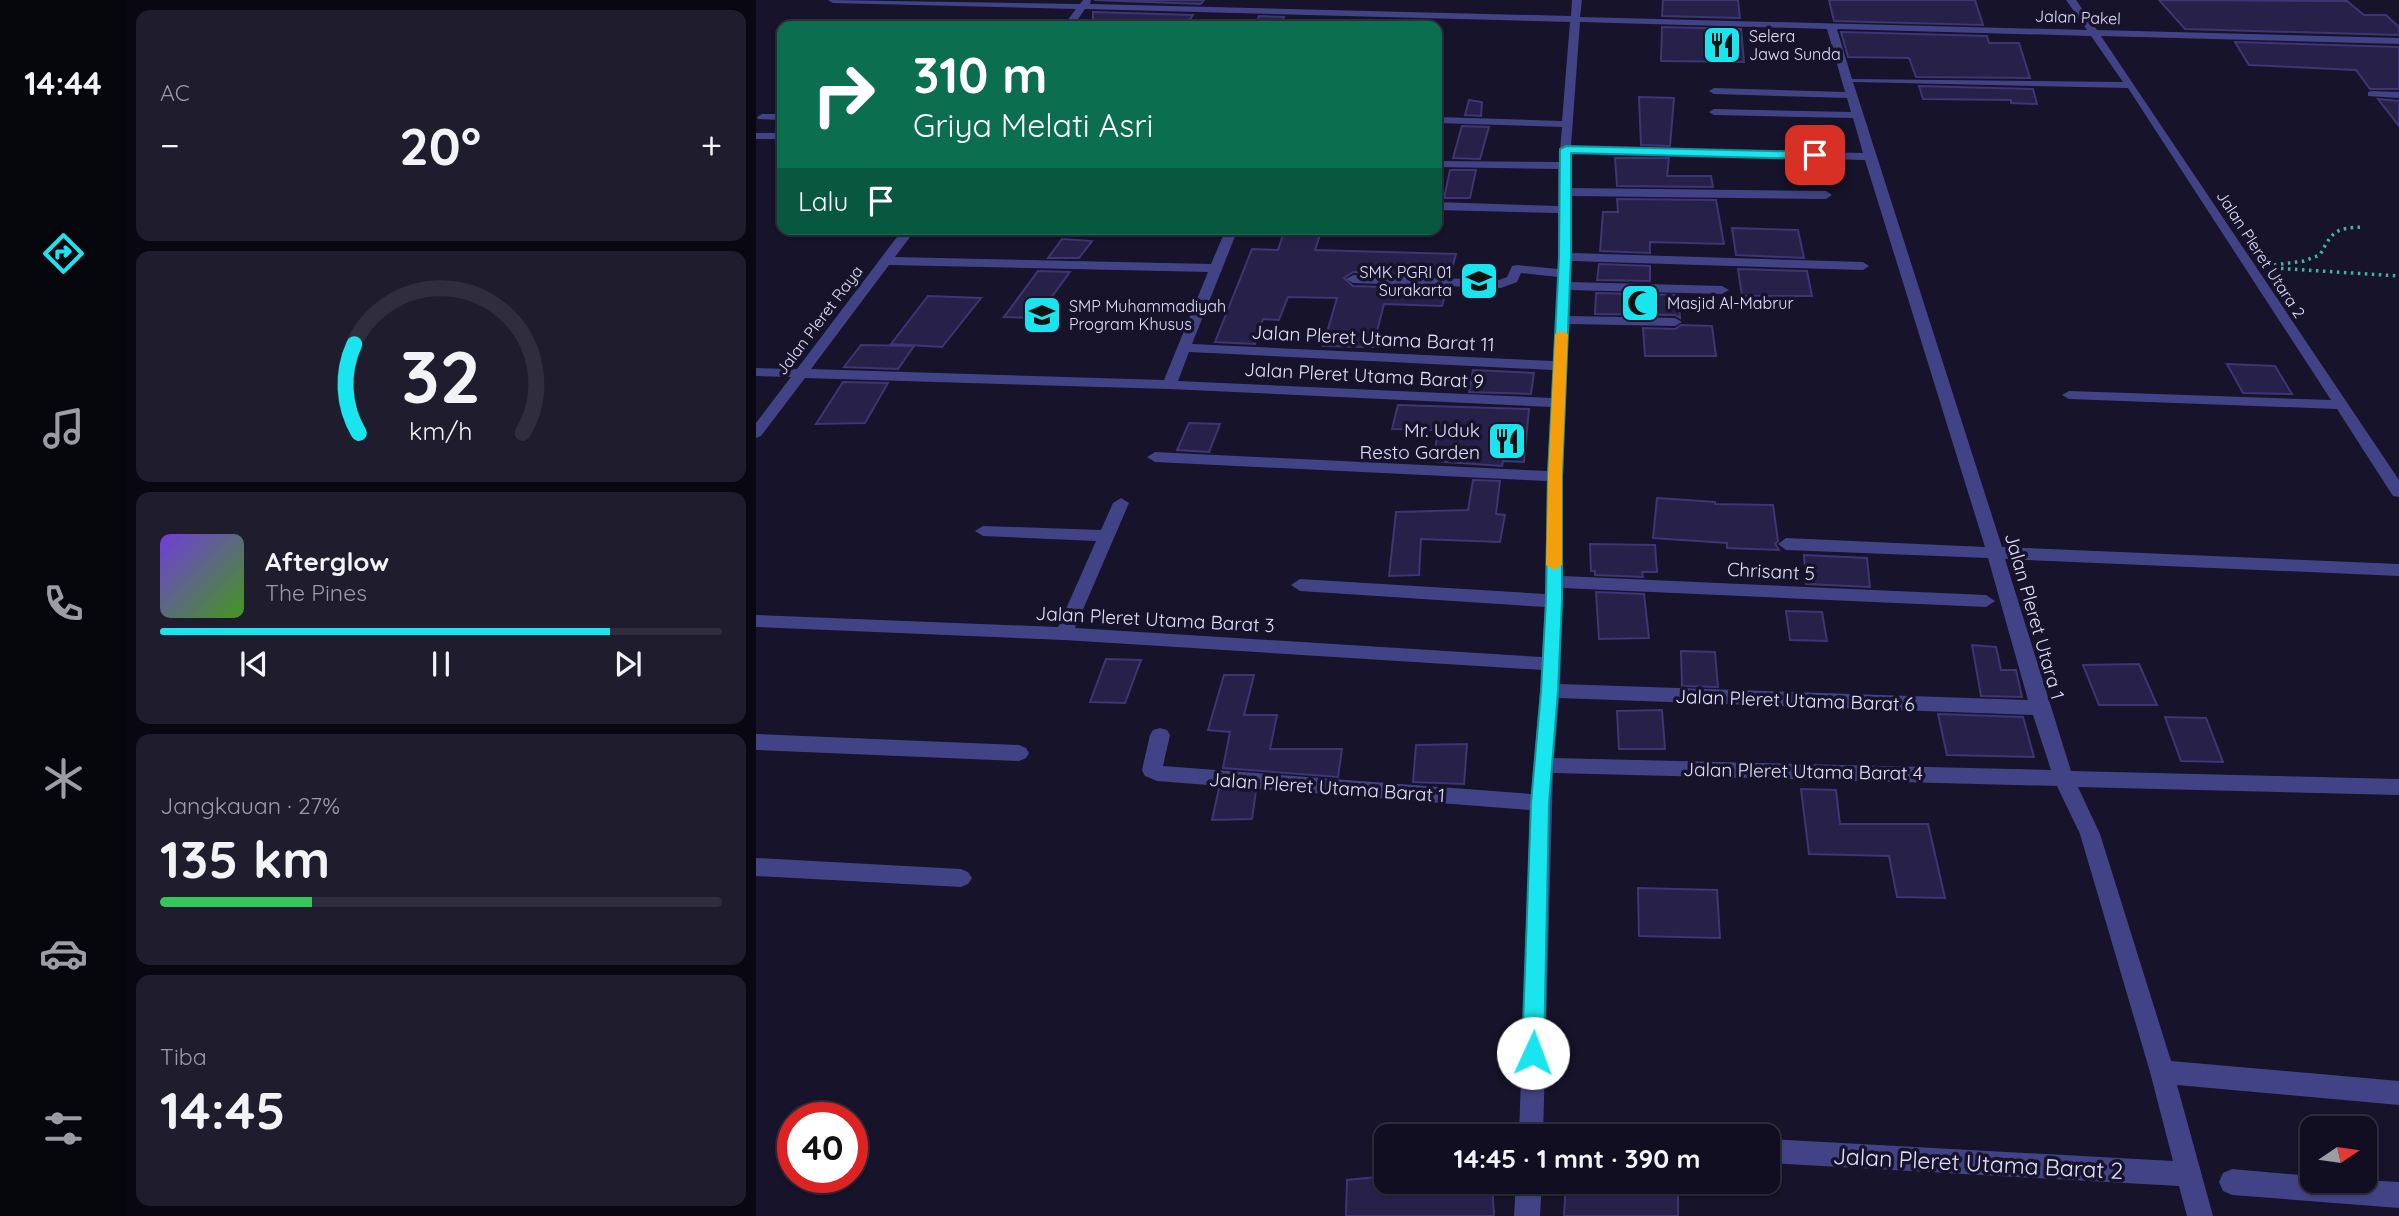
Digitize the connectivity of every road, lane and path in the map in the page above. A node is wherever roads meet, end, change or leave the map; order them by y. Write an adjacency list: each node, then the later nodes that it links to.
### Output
1 (833, 0): 4 (street, Jalan Pakel)
2 (1577, 0): 6 (street)
3 (2071, 0): 10 (street, Jalan Pleret Utara 2)
4 (1085, 4): 5 (street, Jalan Pakel); 7 (street)
5 (1321, 14): 6 (street, Jalan Pakel); 8 (street)
6 (1575, 20): 9 (street, Jalan Pakel); 22 (street)
7 (1072, 21)
8 (1318, 21)
9 (1831, 26): 10 (street, Jalan Pakel); 13 (street, Jalan Pleret Utara 1)
10 (2096, 33): 11 (street, Jalan Pakel); 12 (street, Jalan Pleret Utara 2)
11 (2399, 41)
12 (2132, 85): 13 (street); 36 (street, Jalan Pleret Utara 2)
13 (1854, 88): 14 (street); 18 (street, Jalan Pleret Utara 1)
14 (1714, 91)
15 (2372, 94): 16 (street)
16 (2399, 95)
17 (1714, 112): 18 (street)
18 (1858, 115): 25 (street, Jalan Pleret Utara 1)
19 (762, 117): 20 (street)
20 (777, 117)
21 (1442, 120): 22 (street)
22 (1568, 124): 26 (street)
23 (756, 136): 24 (street)
24 (777, 136)
25 (1870, 157): 26 (street); 60 (street, Jalan Pleret Utara 1)
26 (1565, 158): 27 (street); 29 (street)
27 (1442, 164)
28 (1826, 195): 29 (street)
29 (1565, 201): 30 (street); 38 (street)
30 (1442, 206)
31 (2364, 227): 36 (path)
32 (905, 235): 34 (street, Jalan Pleret Raya)
33 (1230, 235): 37 (street)
34 (885, 261): 37 (street); 47 (street, Jalan Pleret Raya)
35 (1863, 266): 38 (street)
36 (2248, 266): 39 (path); 51 (street, Jalan Pleret Utara 2)
37 (1216, 268): 44 (street)
38 (1565, 272): 40 (street); 41 (street); 42 (street)
39 (2399, 275)
40 (1353, 279)
41 (1722, 290)
42 (1563, 320): 43 (street); 45 (street)
43 (1675, 322)
44 (1185, 348): 45 (street, Jalan Pleret Utama Barat 11); 48 (street)
45 (1559, 366): 50 (street)
46 (756, 372): 47 (street, Jalan Pleret Utama Barat 9)
47 (803, 372): 48 (street, Jalan Pleret Utama Barat 9); 52 (street, Jalan Pleret Raya)
48 (1169, 385): 50 (street, Jalan Pleret Utama Barat 9)
49 (2069, 395): 51 (street)
50 (1558, 403): 54 (street)
51 (2339, 405): 55 (street, Jalan Pleret Utara 2)
52 (756, 433)
53 (1155, 457): 54 (street)
54 (1555, 475): 62 (street)
55 (2399, 492)
56 (1121, 503): 58 (street)
57 (983, 531): 58 (street)
58 (1107, 536): 67 (street)
59 (1786, 544): 60 (street)
60 (1996, 553): 61 (street); 70 (street, Jalan Pleret Utara 1)
61 (2399, 570)
62 (1554, 582): 64 (street); 65 (street, Chrisant 5)
63 (1300, 585): 64 (street)
64 (1554, 601): 68 (street)
65 (1986, 601)
66 (756, 621): 67 (street, Jalan Pleret Utama Barat 3)
67 (1064, 634): 68 (street, Jalan Pleret Utama Barat 3)
68 (1551, 664): 69 (street)
69 (1550, 691): 70 (street, Jalan Pleret Utama Barat 6); 74 (street)
70 (2040, 708): 75 (street, Jalan Pleret Utara 1)
71 (1160, 735): 77 (street, Jalan Pleret Utama Barat 1)
72 (756, 742): 73 (street)
73 (1020, 753)
74 (1543, 765): 75 (street, Jalan Pleret Utama Barat 4); 77 (street)
75 (2063, 777): 76 (street, Jalan Pleret Utama Barat 4); 80 (street, Jalan Pleret Utara 1)
76 (2399, 787)
77 (1540, 803): 82 (street)
78 (756, 867): 79 (street)
79 (961, 878)
80 (2162, 1072): 81 (street); 84 (street, Jalan Pleret Utara 1)
81 (2399, 1093)
82 (1531, 1124)
83 (1780, 1152): 84 (street, Jalan Pleret Utama Barat 2)
84 (2189, 1174): 89 (street, Jalan Pleret Utara 1)
85 (2232, 1182): 87 (street)
86 (1528, 1194): 88 (street)
87 (2399, 1195)
88 (1527, 1216)
89 (2200, 1216)

